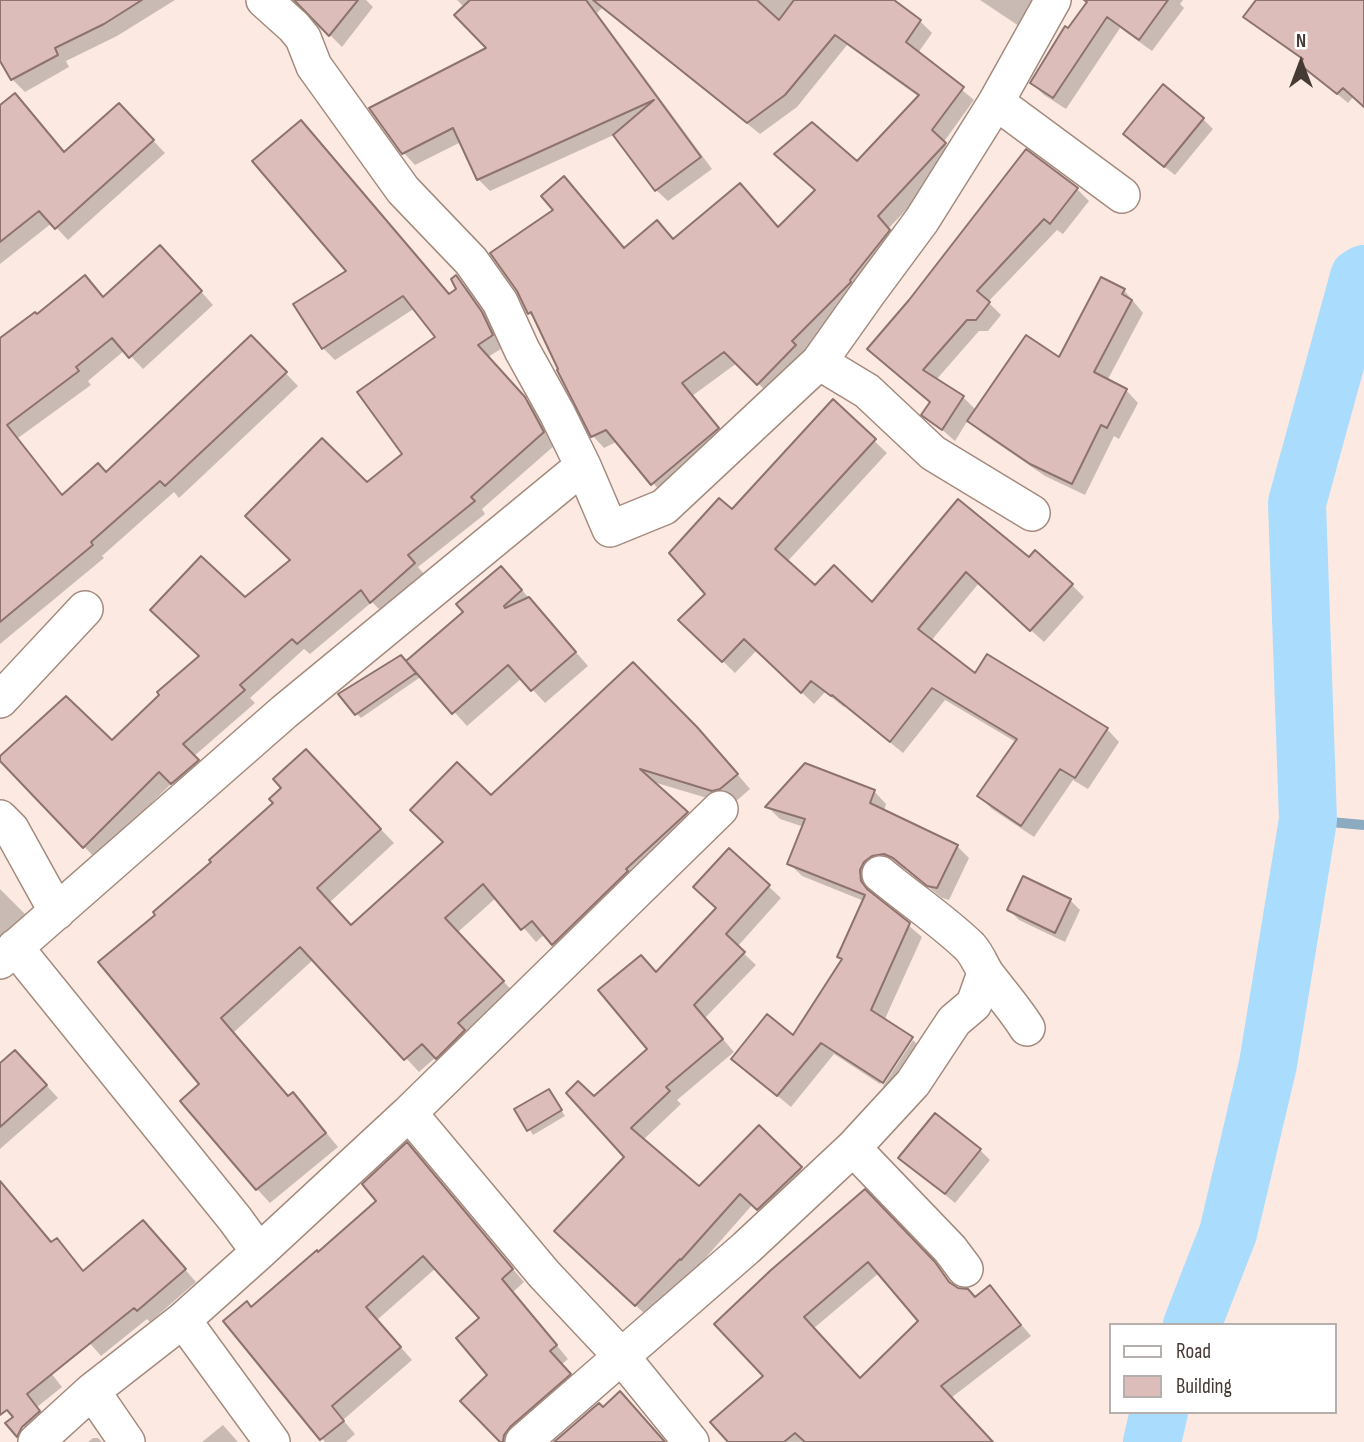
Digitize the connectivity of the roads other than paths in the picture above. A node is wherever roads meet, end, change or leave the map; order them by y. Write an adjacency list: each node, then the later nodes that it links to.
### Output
1 (264, 0): 6 (street)
2 (1053, 0): 3 (street)
3 (996, 102): 4 (street); 5 (street)
4 (1122, 195)
5 (819, 362): 6 (street); 7 (street)
6 (583, 466): 13 (street)
7 (1032, 513)
8 (85, 608): 9 (street)
9 (0, 700)
10 (720, 809): 17 (street)
11 (0, 818): 13 (street)
12 (880, 874): 15 (street)
13 (57, 912): 14 (street)
14 (7, 954): 19 (street)
15 (985, 973): 16 (street); 18 (street)
16 (1027, 1028)
17 (409, 1113): 19 (street); 22 (street)
18 (853, 1148): 20 (street); 22 (street)
19 (259, 1252): 21 (street)
20 (965, 1269)
21 (183, 1320): 23 (street); 26 (street)
22 (622, 1357): 27 (street); 28 (street)
23 (92, 1391): 24 (street); 25 (street)
24 (36, 1442)
25 (127, 1442)
26 (272, 1442)
27 (523, 1442)
28 (691, 1442)

